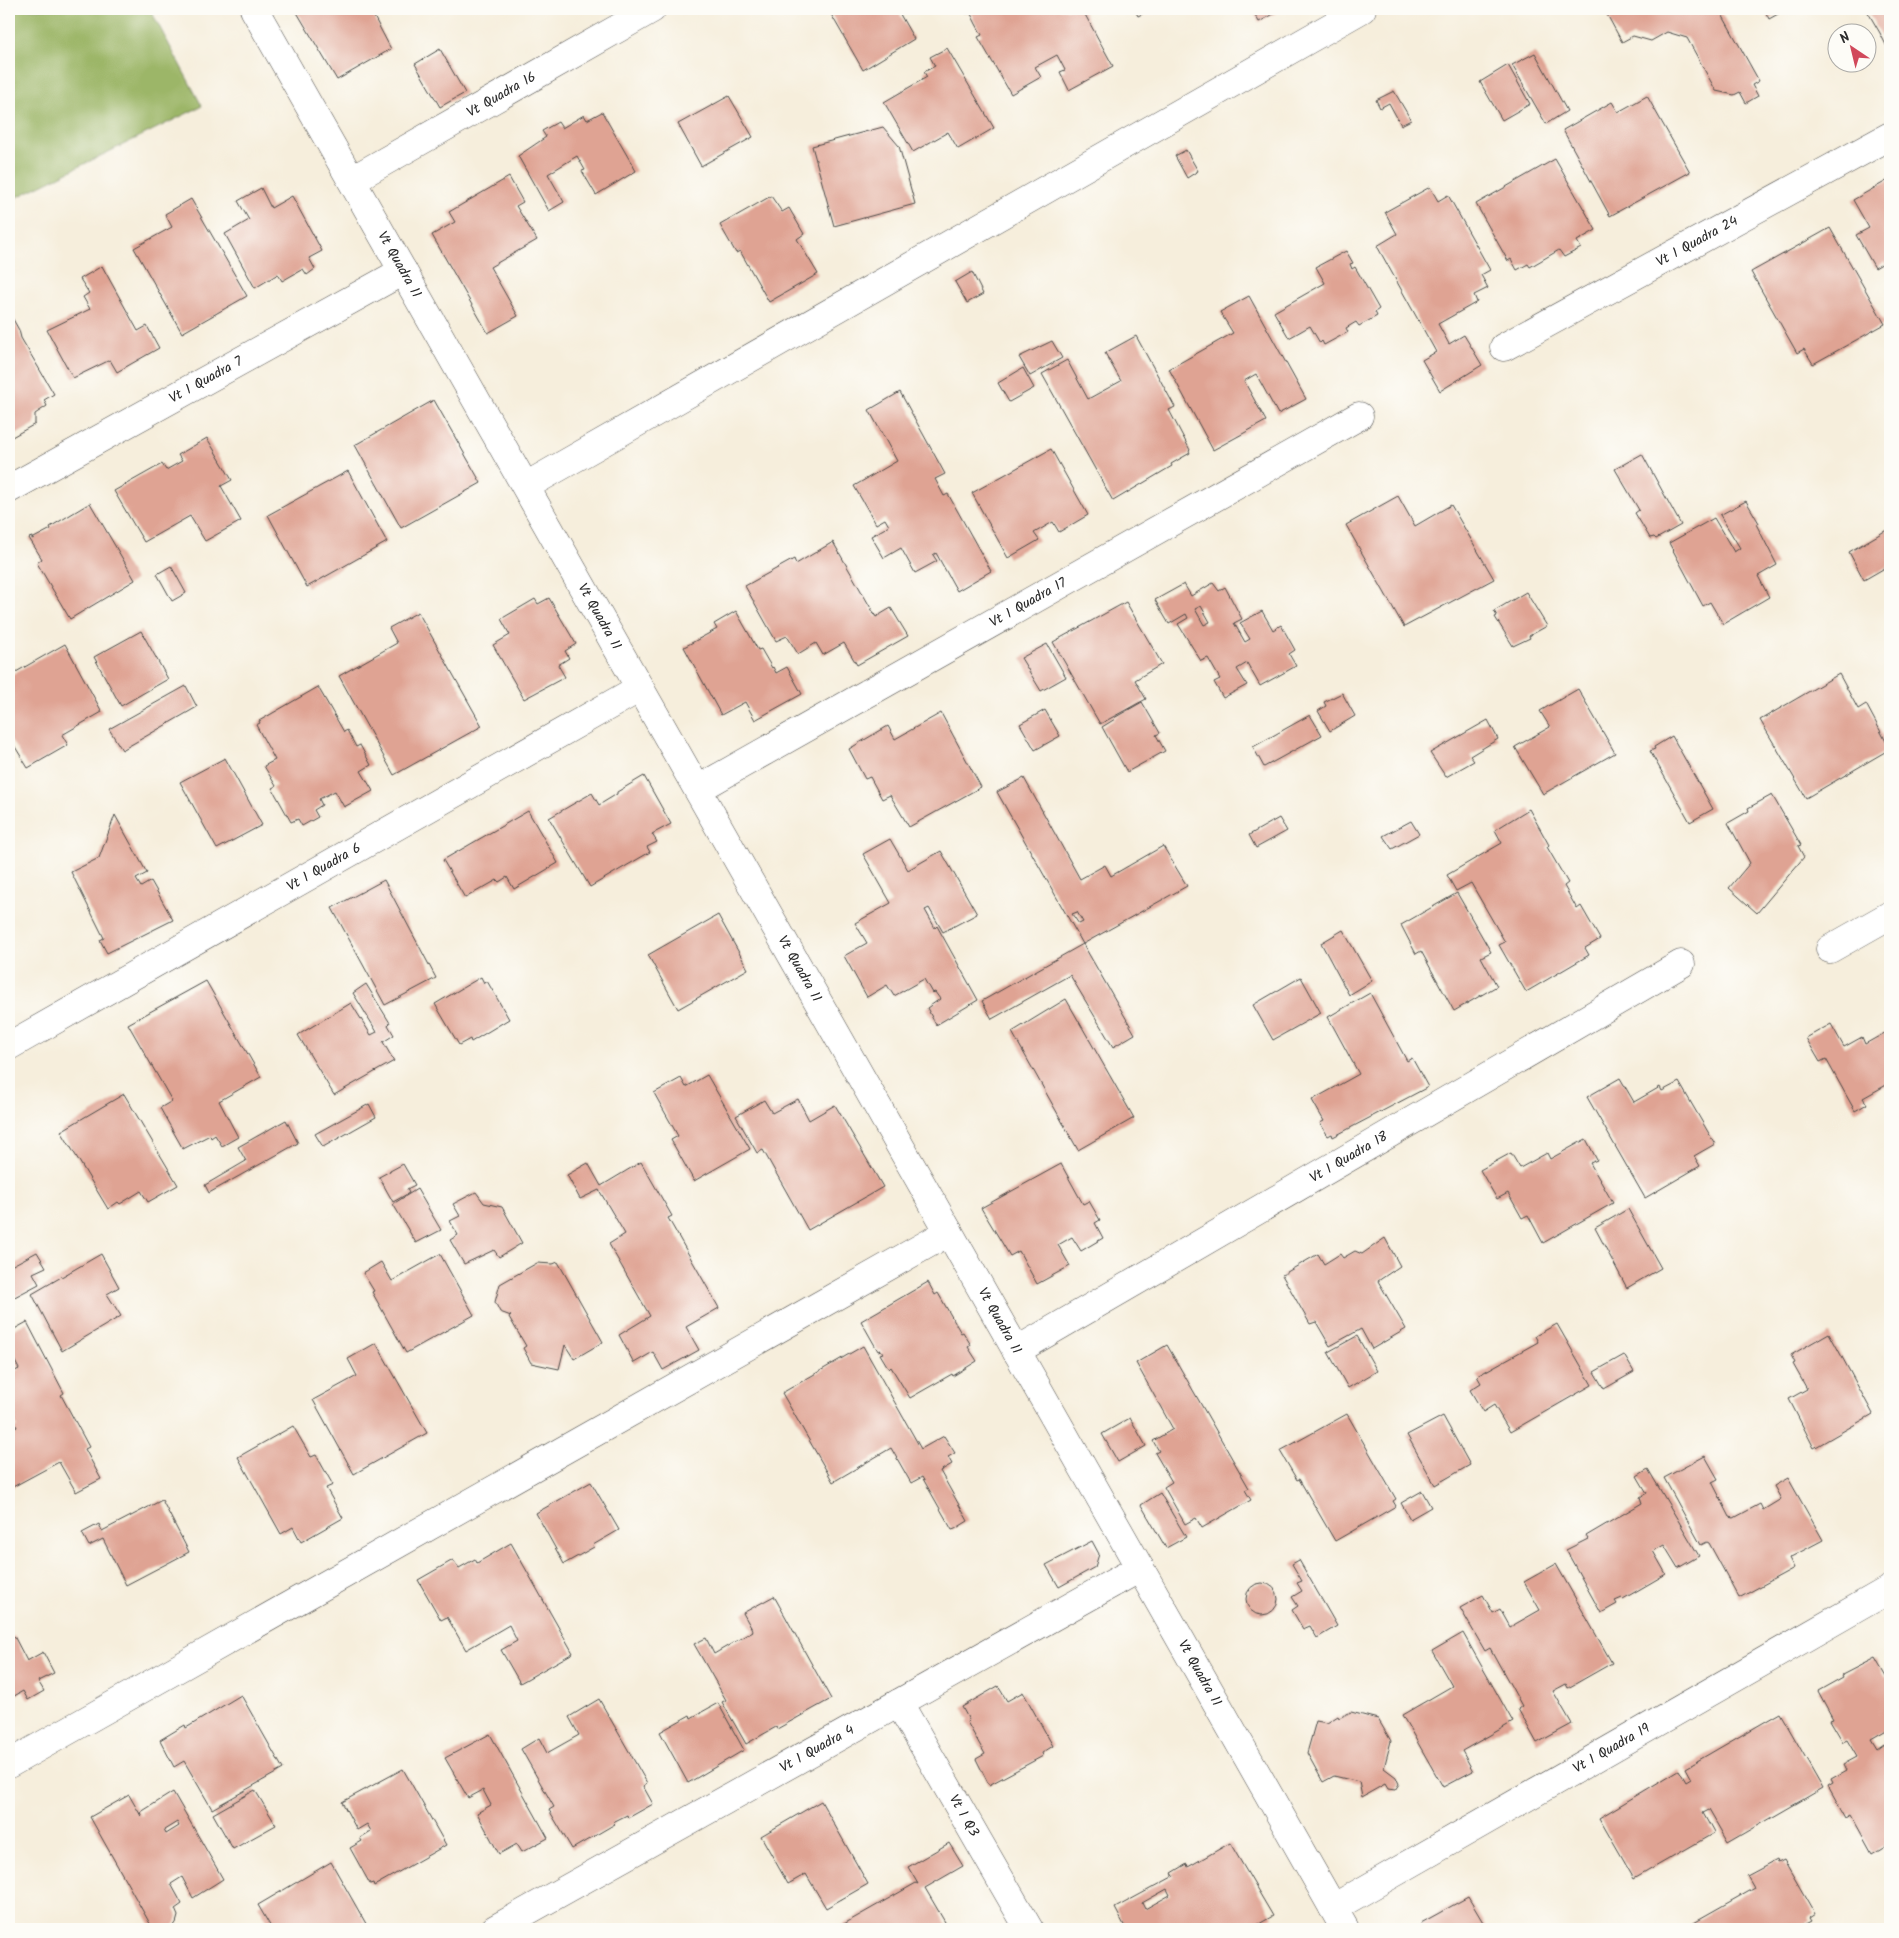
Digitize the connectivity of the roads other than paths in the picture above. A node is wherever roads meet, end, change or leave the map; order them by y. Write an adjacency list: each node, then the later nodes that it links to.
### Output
1 (254, 9): 5 (street, Vt Quadra 11)
2 (652, 9): 5 (street, Vt Quadra 16)
3 (1362, 9): 9 (street)
4 (1890, 136): 7 (street, Vt 1 Quadra 24)
5 (352, 180): 6 (street, Vt Quadra 11)
6 (403, 271): 9 (street, Vt Quadra 11); 10 (street, Vt 1 Quadra 7)
7 (1504, 347)
8 (1359, 416): 12 (street, Vt 1 Quadra 17)
9 (526, 486): 11 (street, Vt Quadra 11)
10 (9, 489)
11 (640, 688): 12 (street, Vt Quadra 11); 16 (street, Vt 1 Quadra 6)
12 (698, 789): 17 (street, Vt Quadra 11)
13 (1890, 915): 14 (street)
14 (1830, 949)
15 (1681, 964): 18 (street, Vt 1 Quadra 18)
16 (9, 1046)
17 (949, 1232): 18 (street, Vt Quadra 11); 22 (street)
18 (1016, 1351): 19 (street, Vt Quadra 11)
19 (1140, 1568): 21 (street, Vt 1 Quadra 4); 23 (street, Vt Quadra 11)
20 (1890, 1590): 23 (street, Vt 1 Quadra 19)
21 (899, 1703): 24 (street, Vt 1 Quadra 4); 25 (street, Vt 1 Q3)
22 (9, 1764)
23 (1339, 1919)
24 (495, 1929)
25 (1029, 1929)

